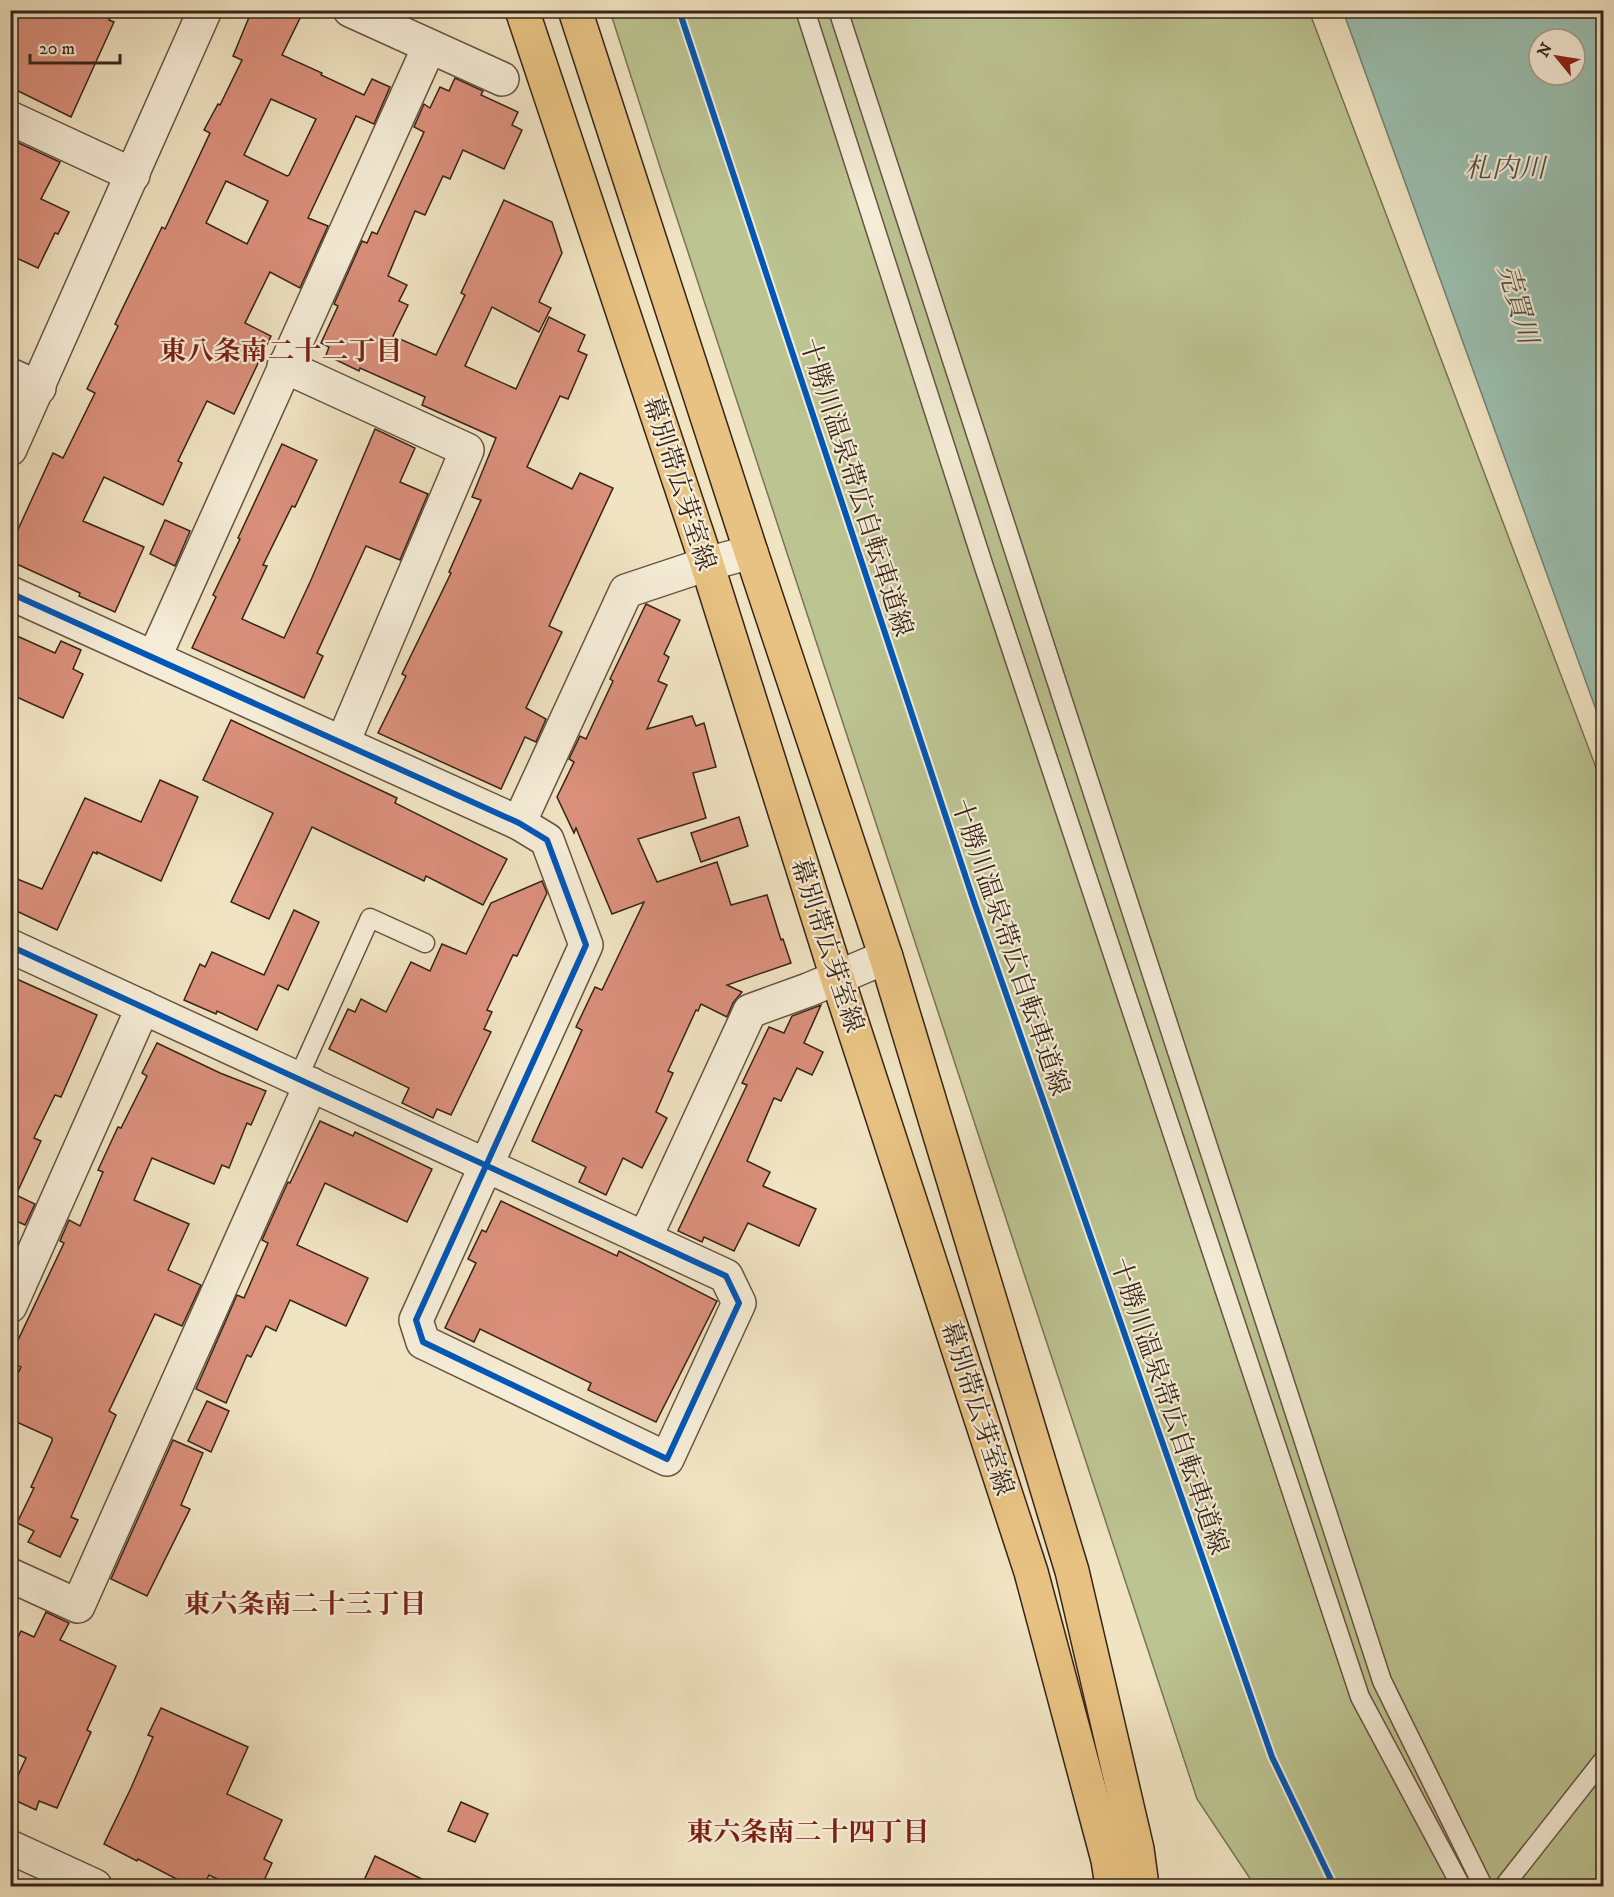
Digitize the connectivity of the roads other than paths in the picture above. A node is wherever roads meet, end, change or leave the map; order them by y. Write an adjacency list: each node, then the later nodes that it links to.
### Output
1 (205, 10): 10 (street)
2 (350, 10): 7 (street)
3 (522, 10): 15 (main road, 幕別帯広芽室線)
4 (575, 10): 14 (main road, 幕別帯広芽室線)
5 (805, 10): 37 (lane)
6 (838, 10): 38 (lane)
7 (429, 47): 8 (street); 11 (street)
8 (502, 79)
9 (10, 118): 10 (street)
10 (133, 175): 12 (street)
11 (285, 366): 17 (street); 18 (street)
12 (25, 382): 13 (street)
13 (10, 449)
14 (751, 552): 15 (street); 22 (main road, 幕別帯広芽室線)
15 (707, 564): 19 (street); 23 (main road, 幕別帯広芽室線)
16 (10, 593): 17 (street)
17 (154, 657): 18 (street)
18 (343, 742): 19 (street)
19 (519, 823): 26 (street)
20 (425, 943): 25 (lane)
21 (10, 946): 24 (street)
22 (886, 957): 23 (street); 36 (main road, 幕別帯広芽室線)
23 (837, 977): 27 (street); 35 (main road, 幕別帯広芽室線)
24 (143, 1007): 25 (street); 28 (street)
25 (305, 1081): 26 (street); 29 (street)
26 (487, 1165): 27 (street); 27 (street)
27 (645, 1238)
28 (10, 1306)
29 (10, 1575)
30 (1604, 1759): 33 (lane)
31 (10, 1847): 32 (street)
32 (57, 1878): 34 (street)
33 (1513, 1882)
34 (95, 1887)
35 (1112, 1887)
36 (1142, 1887)
37 (1461, 1887)
38 (1483, 1887)

